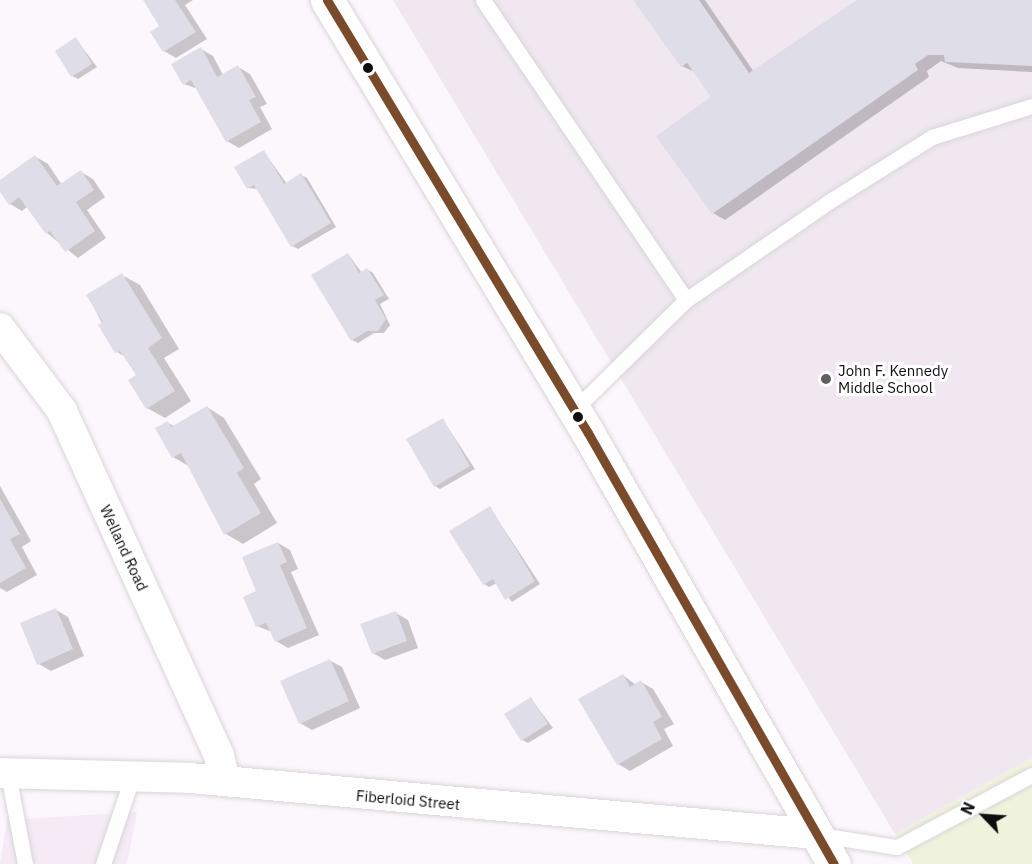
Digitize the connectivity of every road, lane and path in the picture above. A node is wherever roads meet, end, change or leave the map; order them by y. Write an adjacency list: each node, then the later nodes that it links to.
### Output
1 (327, 0): 6 (main road)
2 (483, 0): 4 (lane)
3 (1032, 106): 4 (lane)
4 (686, 300): 6 (lane)
5 (0, 328): 10 (street, Welland Road)
6 (574, 410): 11 (main road)
7 (4, 773): 9 (street, Fiberloid Street); 12 (lane)
8 (1032, 775): 11 (lane)
9 (132, 778): 10 (street, Fiberloid Street); 13 (lane)
10 (225, 781): 11 (street, Fiberloid Street)
11 (815, 834): 14 (main road)
12 (25, 864)
13 (103, 864)
14 (834, 864)

